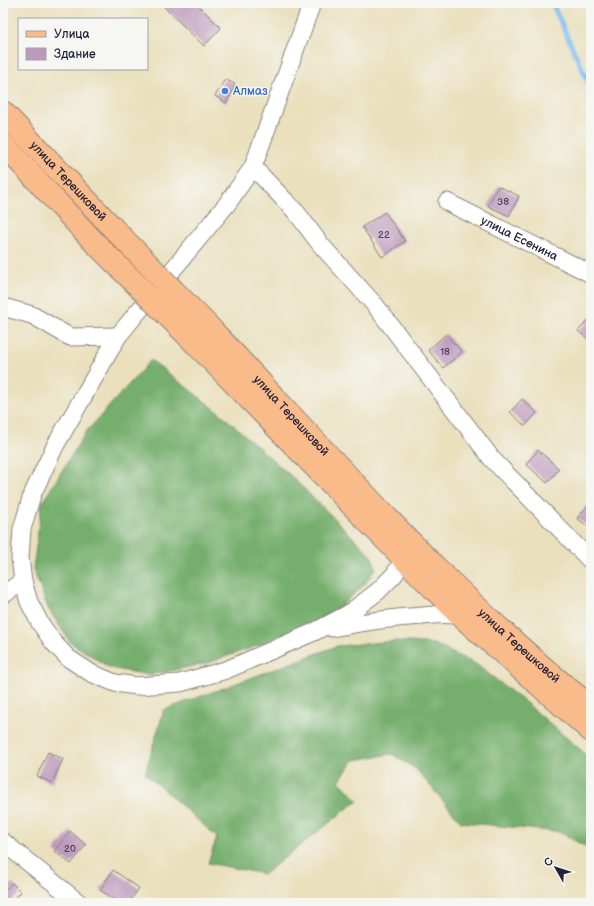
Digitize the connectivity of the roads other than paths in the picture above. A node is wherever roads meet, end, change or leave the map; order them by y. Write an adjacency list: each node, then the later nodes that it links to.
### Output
1 (312, 3): 4 (street)
2 (3, 112): 15 (main road, улица Терешковой, bridge)
3 (3, 144): 9 (main road, улица Терешковой, bridge)
4 (253, 167): 8 (street); 10 (street)
5 (447, 202): 6 (street, улица Есенина)
6 (591, 274)
7 (3, 306): 8 (street)
8 (118, 336): 11 (street)
9 (404, 559): 13 (main road, улица Терешковой); 14 (street)
10 (591, 561)
11 (23, 581): 12 (street); 14 (street)
12 (3, 595)
13 (462, 617): 14 (street); 16 (main road, улица Терешковой)
14 (314, 632)
15 (591, 707)
16 (591, 731)
17 (3, 842): 18 (street)
18 (79, 903)

